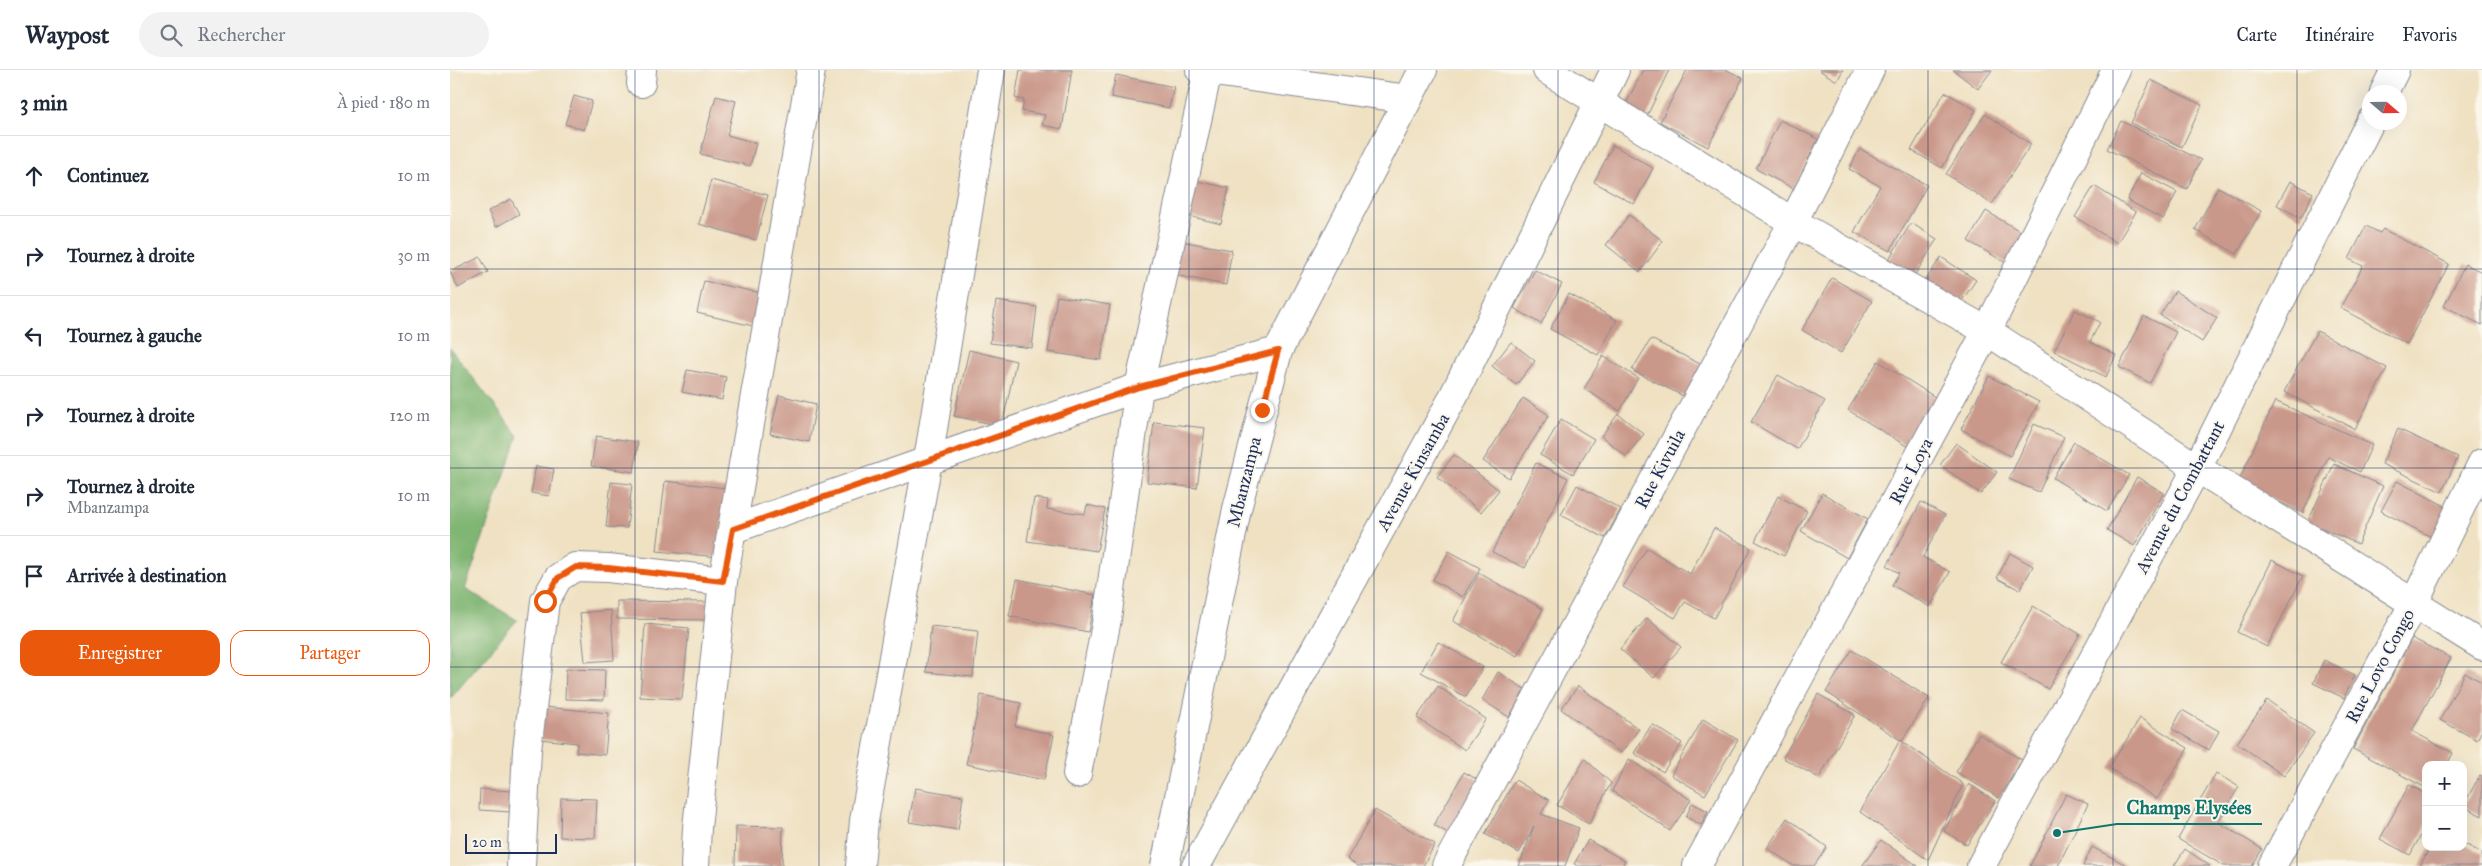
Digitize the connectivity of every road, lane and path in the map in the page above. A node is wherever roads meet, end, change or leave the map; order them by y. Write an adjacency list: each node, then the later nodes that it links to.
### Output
1 (811, 70): 21 (street)
2 (991, 70): 18 (street)
3 (1205, 70): 11 (street); 17 (street)
4 (1423, 70): 11 (street, Mbanzampa)
5 (1548, 70): 12 (street)
6 (1615, 70): 12 (street, Avenue Kinsamba)
7 (1870, 70): 14 (street, Rue Kivuila)
8 (2116, 70): 15 (street, Rue Loya)
9 (2395, 70): 10 (street)
10 (2388, 85)
11 (1408, 99): 16 (street, Mbanzampa)
12 (1598, 102): 14 (street); 30 (street, Avenue Kinsamba)
13 (2366, 130): 20 (street, Avenue du Combattant)
14 (1794, 222): 15 (street); 31 (street, Rue Kivuila)
15 (1987, 331): 20 (street); 32 (street, Rue Loya)
16 (1278, 351): 17 (street); 29 (street, Mbanzampa)
17 (1139, 387): 18 (street); 25 (street)
18 (928, 460): 21 (street); 28 (street)
19 (2482, 463): 23 (street, Rue Lovo Congo)
20 (2197, 468): 23 (street); 33 (street, Avenue du Combattant)
21 (733, 529): 22 (street)
22 (723, 581): 26 (street); 27 (street)
23 (2414, 603): 24 (street); 34 (street, Rue Lovo Congo)
24 (2482, 646)
25 (1077, 774)
26 (521, 866)
27 (695, 866)
28 (860, 866)
29 (1165, 866)
30 (1196, 866)
31 (1446, 866)
32 (1697, 866)
33 (1981, 866)
34 (2272, 866)

